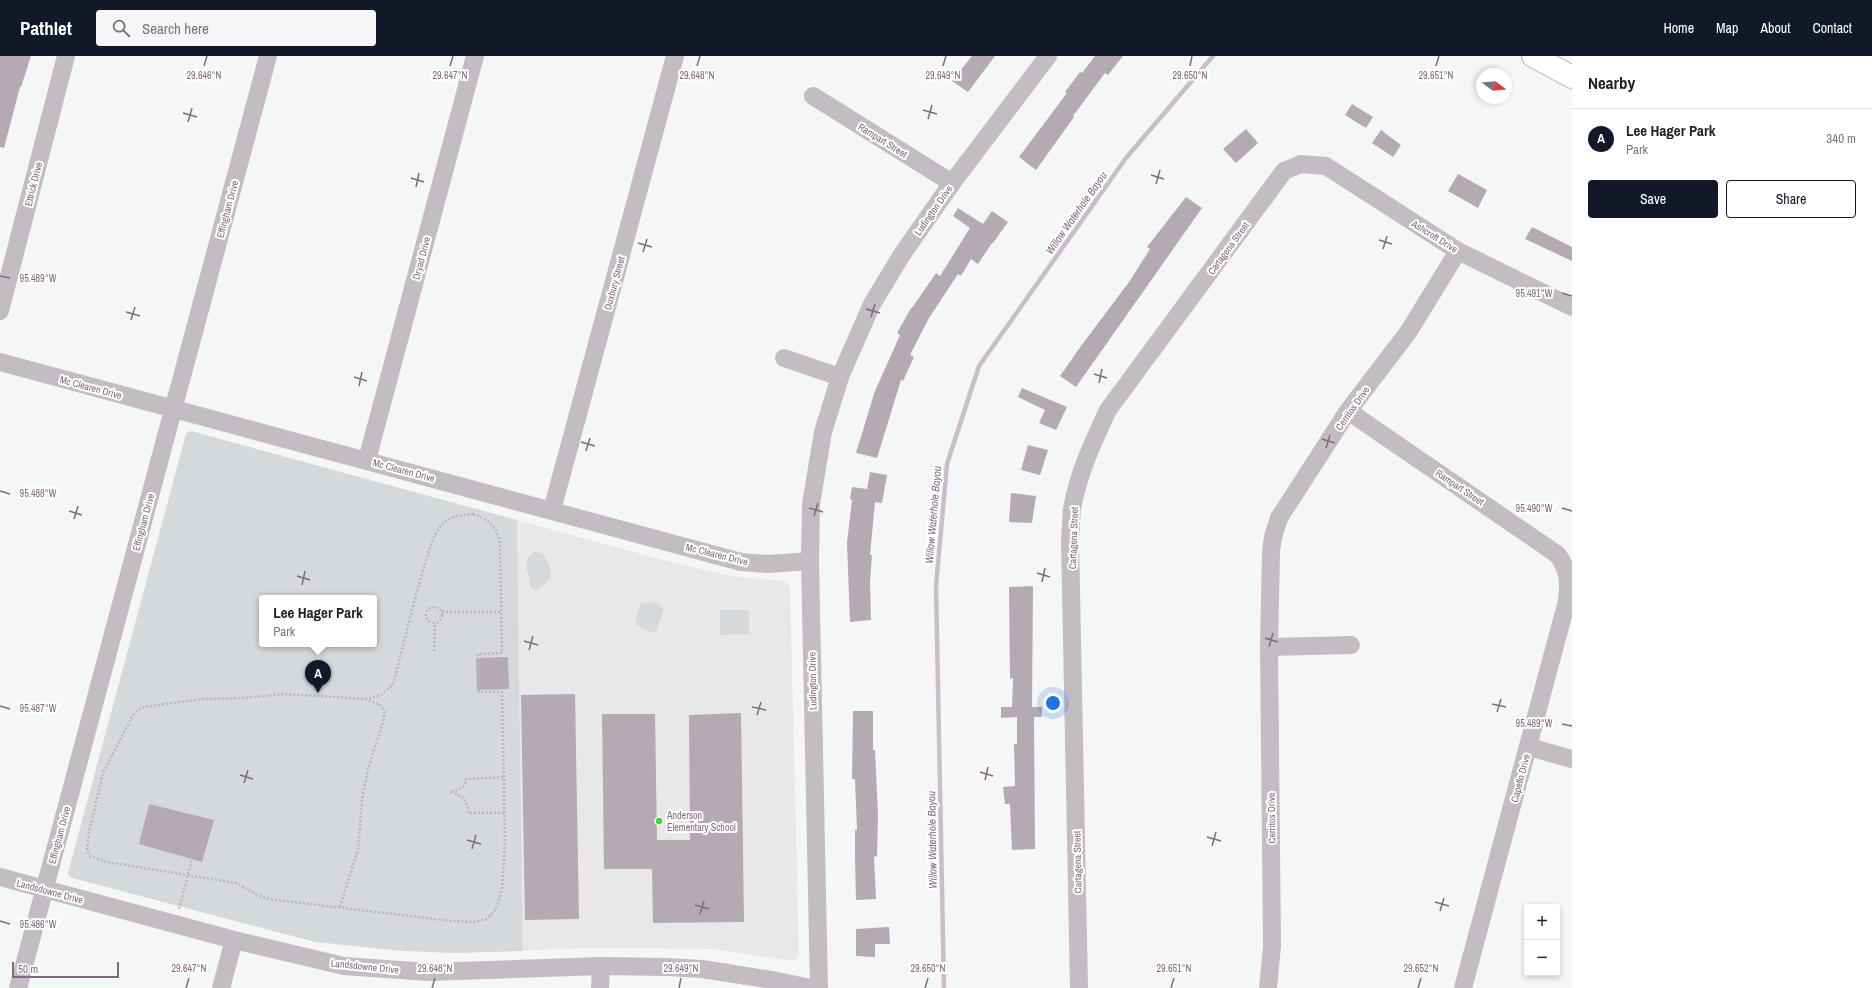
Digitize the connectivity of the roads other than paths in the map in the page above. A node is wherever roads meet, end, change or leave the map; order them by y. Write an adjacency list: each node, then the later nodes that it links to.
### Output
1 (66, 56): 13 (street, Ettrick Drive)
2 (268, 56): 17 (street, Effingham Drive)
3 (475, 56): 19 (street, Dryad Drive)
4 (675, 56): 20 (street, Duxbury Street)
5 (1048, 56): 10 (street, Ludington Drive)
6 (1534, 56): 7 (main road)
7 (1572, 77)
8 (813, 96): 10 (street, Rampart Street)
9 (1301, 164): 11 (street, Ashcroft Drive); 37 (street, Cartagena Street)
10 (952, 183): 16 (street, Ludington Drive)
11 (1458, 251): 12 (street, Ashcroft Drive); 18 (street, Cerritos Drive)
12 (1572, 307)
13 (0, 312)
14 (784, 358): 16 (street)
15 (0, 362): 17 (street, Mc Clearen Drive)
16 (840, 377): 21 (street, Ludington Drive)
17 (173, 409): 19 (street, Mc Clearen Drive); 28 (street, Effingham Drive)
18 (1348, 411): 22 (street, Rampart Street); 24 (street, Cerritos Drive)
19 (367, 460): 20 (street, Mc Clearen Drive)
20 (552, 510): 21 (street, Mc Clearen Drive)
21 (810, 561): 36 (street, Ludington Drive)
22 (1566, 567): 25 (street, Capello Drive)
23 (1351, 645): 24 (street)
24 (1269, 647): 38 (street, Cerritos Drive)
25 (1529, 747): 26 (street); 39 (street, Capello Drive)
26 (1572, 759)
27 (0, 877): 28 (street, Landsdowne Drive)
28 (45, 889): 29 (street, Landsdowne Drive); 32 (street, Effingham Drive)
29 (234, 940): 31 (street, Landsdowne Drive); 33 (street)
30 (601, 966): 31 (street, Landsdowne Drive); 34 (street); 35 (street, Landsdowne Drive)
31 (426, 980)
32 (18, 988)
33 (221, 988)
34 (600, 988)
35 (811, 988)
36 (819, 988)
37 (1079, 988)
38 (1268, 988)
39 (1463, 988)

